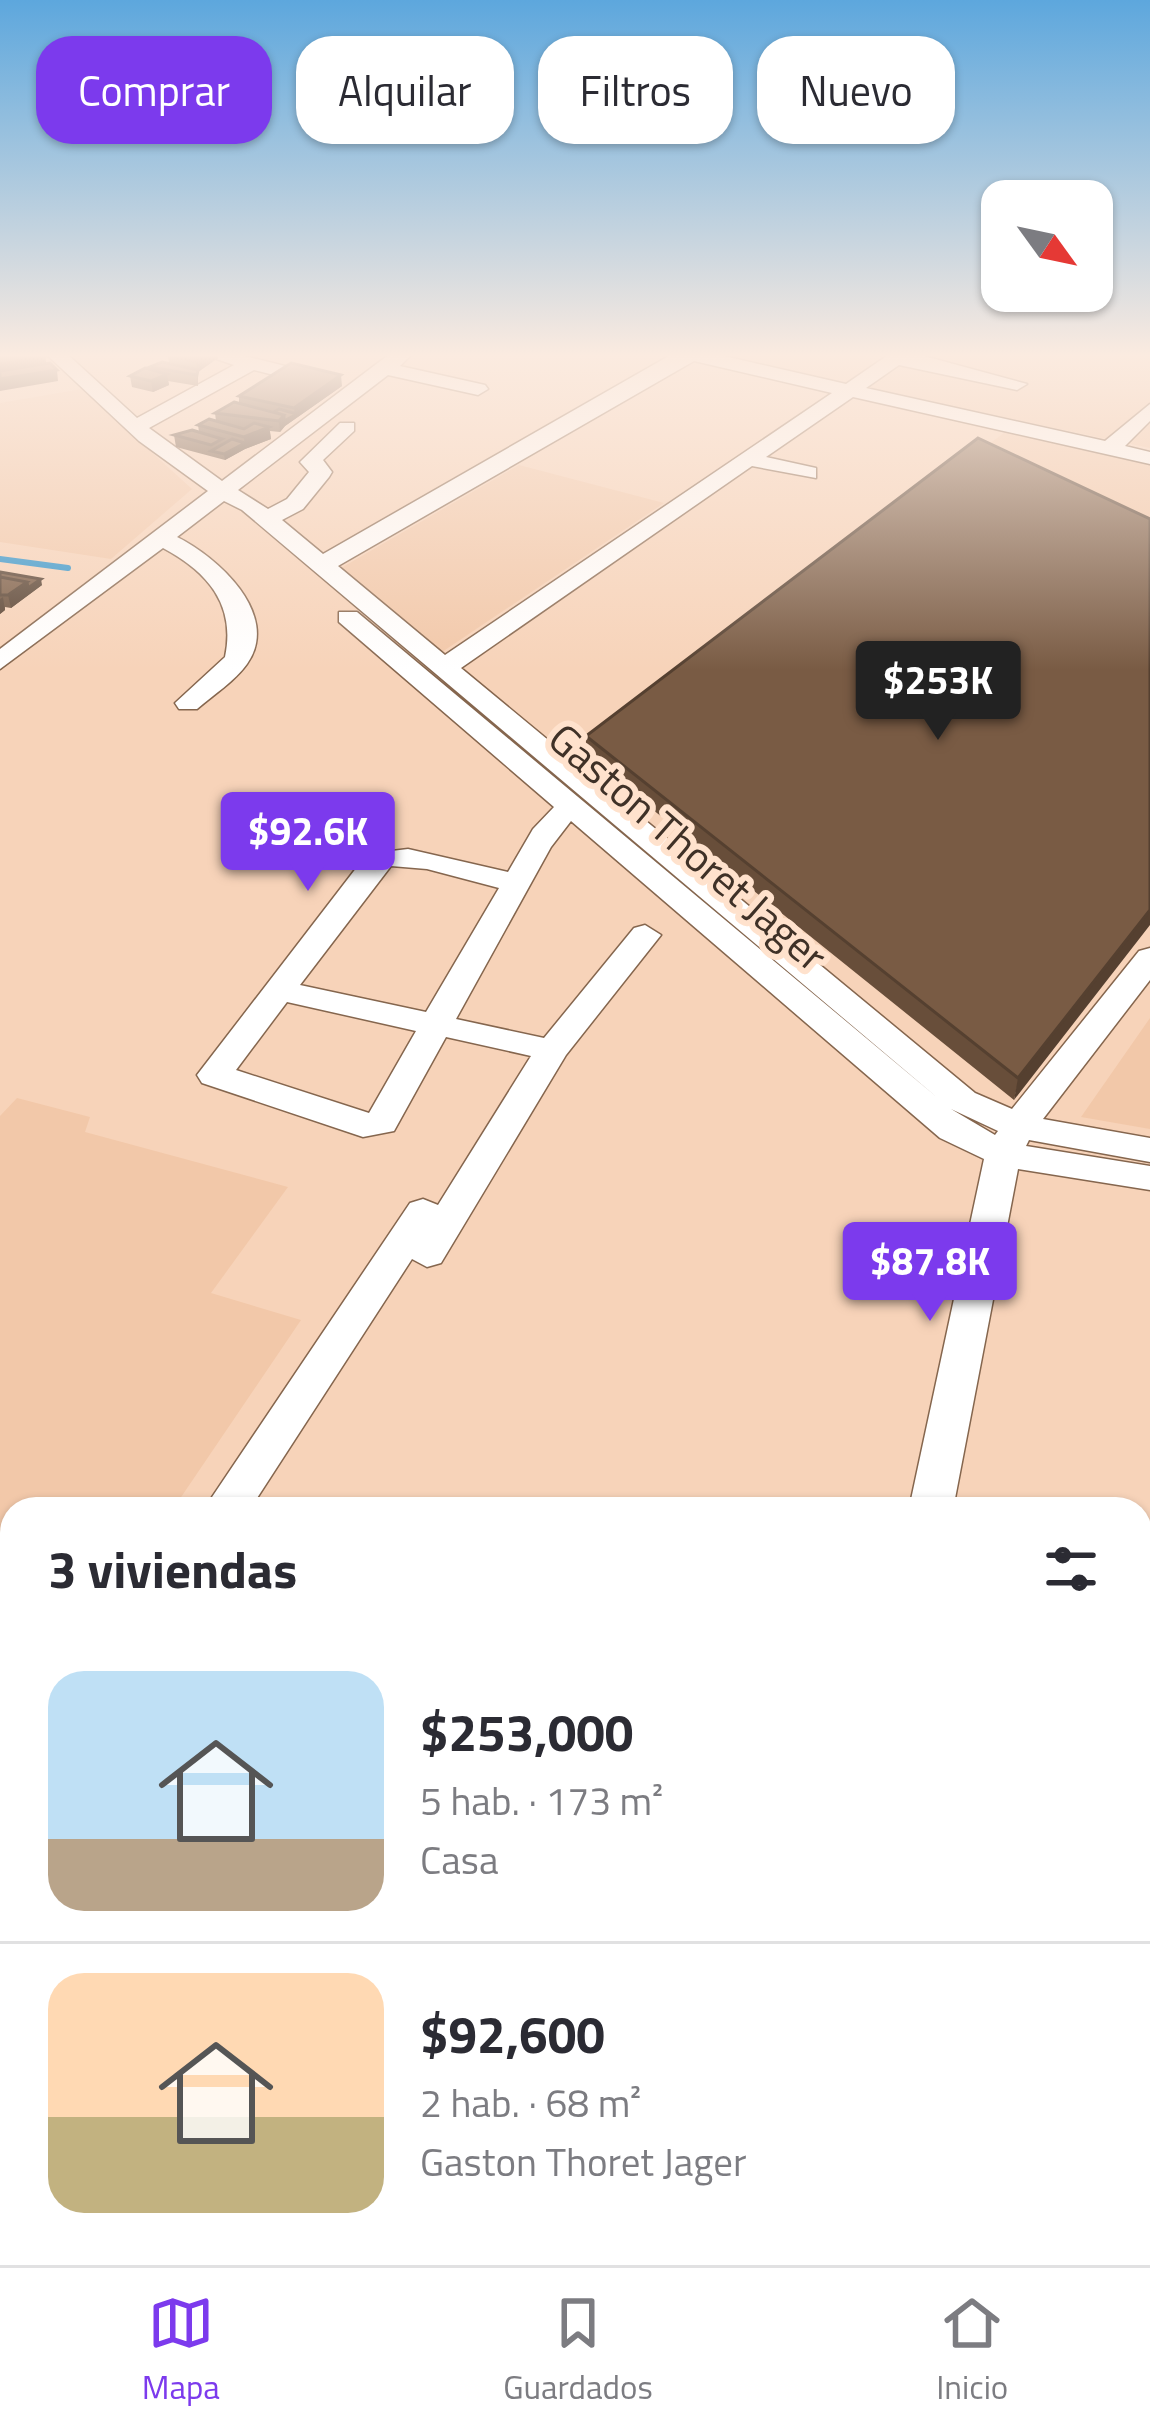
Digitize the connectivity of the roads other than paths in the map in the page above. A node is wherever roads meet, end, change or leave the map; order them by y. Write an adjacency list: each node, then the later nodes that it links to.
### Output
1 (177, 459): 7 (street, Gaston Thoret Jager)
2 (263, 459): 7 (street)
3 (312, 459): 8 (street)
4 (506, 459): 10 (street)
5 (748, 459): 6 (street); 12 (street)
6 (808, 472)
7 (220, 491): 8 (street, Gaston Thoret Jager); 9 (street); 14 (street, Gaston Thoret Jager)
8 (266, 519): 10 (street, Gaston Thoret Jager)
9 (160, 538): 11 (street); 13 (street)
10 (322, 565): 12 (street, Gaston Thoret Jager)
11 (0, 661)
12 (447, 665): 21 (street, Gaston Thoret Jager)
13 (188, 704)
14 (572, 807): 15 (street); 21 (street, Gaston Thoret Jager)
15 (518, 884): 18 (street); 19 (street)
16 (645, 934): 20 (street)
17 (1150, 958): 21 (street)
18 (276, 990): 19 (street); 19 (street)
19 (436, 1024): 20 (street)
20 (552, 1050): 24 (street)
21 (1011, 1140): 22 (street, Gaston Thoret Jager); 23 (street, Gaston Thoret Jager); 25 (street)
22 (1150, 1150)
23 (1150, 1178)
24 (235, 1497)
25 (935, 1497)

